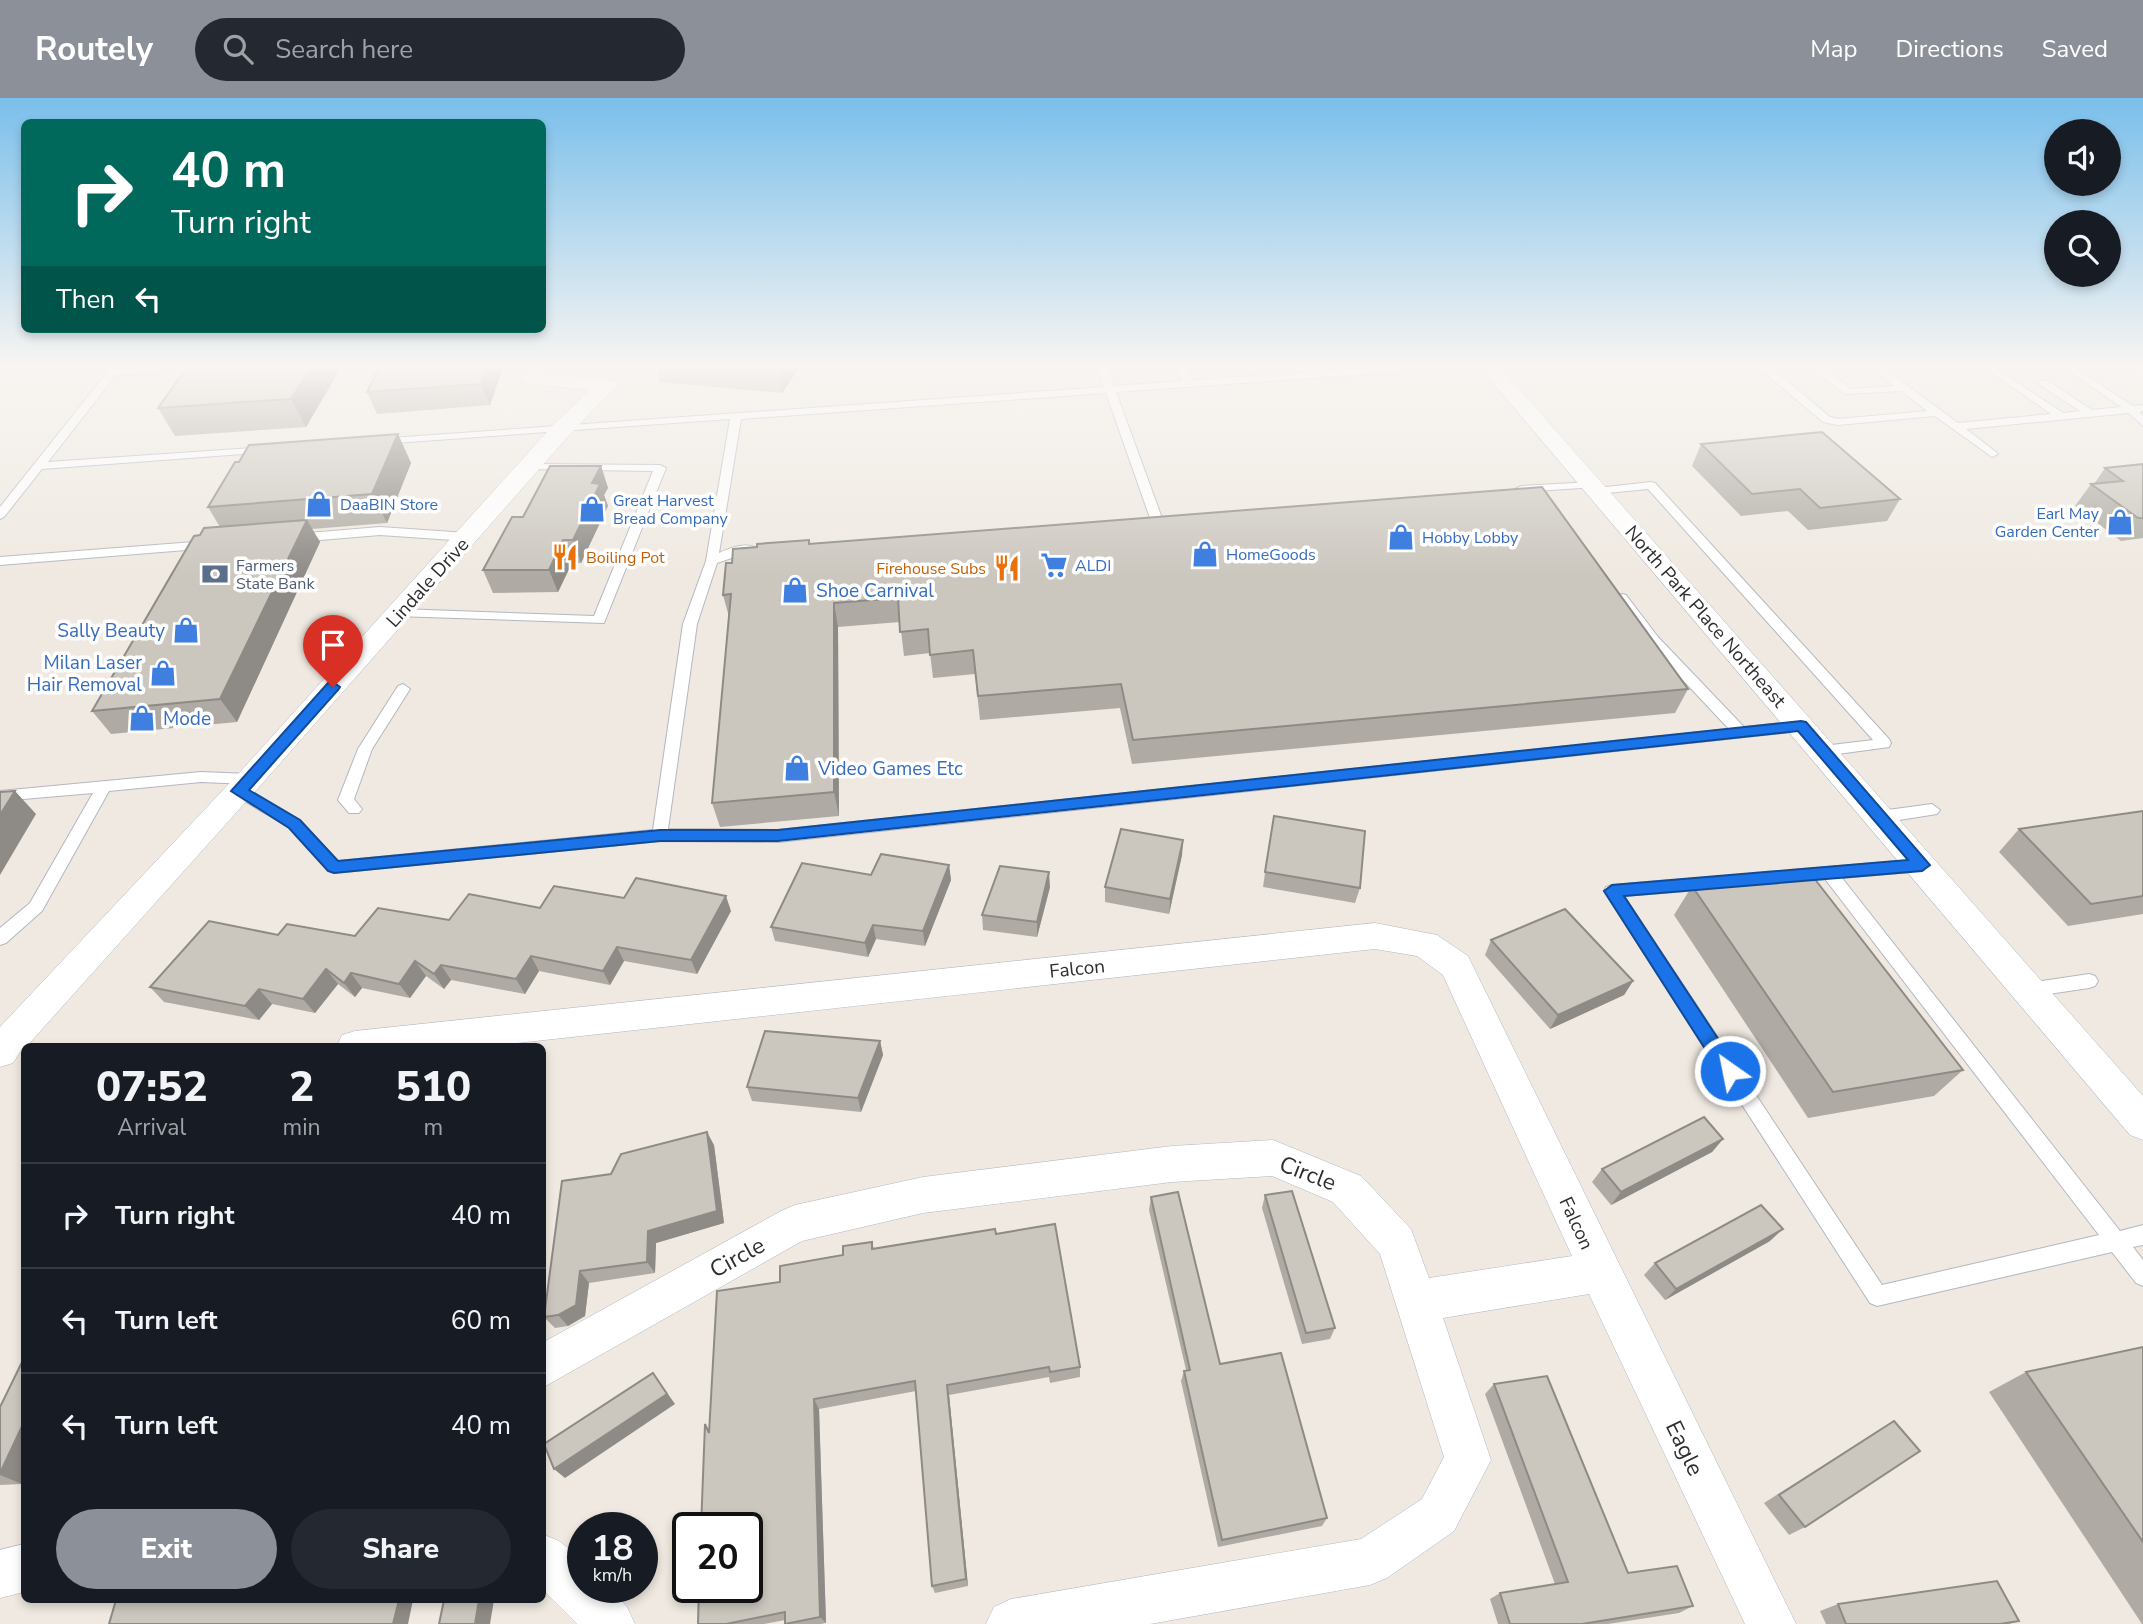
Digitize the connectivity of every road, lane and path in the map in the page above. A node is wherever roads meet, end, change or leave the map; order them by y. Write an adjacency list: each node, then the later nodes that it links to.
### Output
1 (63, 435): 11 (lane)
2 (461, 435): 8 (lane)
3 (558, 435): 12 (street, Lindale Drive)
4 (733, 435): 22 (lane)
5 (1128, 435): 16 (lane)
6 (1549, 435): 13 (street, North Park Place Northeast)
7 (1966, 435): 10 (lane)
8 (365, 442)
9 (283, 449): 11 (lane)
10 (1992, 454)
11 (38, 466): 15 (lane)
12 (529, 467): 17 (street, Lindale Drive); 24 (lane)
13 (1595, 488): 14 (lane); 26 (street, North Park Place Northeast); 28 (lane)
14 (1504, 491)
15 (0, 515)
16 (1143, 519)
17 (468, 537): 18 (lane); 24 (street, Lindale Drive)
18 (284, 539)
19 (215, 544): 21 (lane)
20 (761, 548): 22 (lane)
21 (0, 561)
22 (712, 561): 35 (lane)
23 (1613, 586): 27 (lane)
24 (400, 613): 29 (street, Lindale Drive)
25 (402, 689): 32 (lane)
26 (1801, 726): 27 (lane); 28 (street, North Park Place Northeast)
27 (1740, 732): 35 (lane)
28 (1823, 751): 34 (street, North Park Place Northeast)
29 (244, 785): 30 (lane); 35 (lane); 42 (street, Lindale Drive)
30 (104, 786): 31 (lane); 38 (lane)
31 (0, 796)
32 (354, 809)
33 (1932, 810): 34 (lane)
34 (1880, 817): 36 (street, North Park Place Northeast)
35 (660, 835)
36 (1922, 865): 37 (lane); 40 (street, North Park Place Northeast)
37 (1829, 873): 47 (lane); 47 (lane)
38 (0, 938)
39 (2089, 981): 40 (lane)
40 (2029, 990): 45 (street, North Park Place Northeast)
41 (383, 1043): 48 (street, Falcon)
42 (0, 1052)
43 (0, 1058): 44 (street)
44 (21, 1060)
45 (2143, 1123)
46 (2143, 1235): 47 (lane)
47 (2115, 1241): 49 (lane)
48 (1600, 1272): 50 (street); 57 (street, Eagle)
49 (2143, 1276)
50 (1418, 1301): 51 (street, Circle); 56 (street, Circle)
51 (546, 1365)
52 (546, 1561): 55 (street)
53 (21, 1569): 54 (street)
54 (0, 1574)
55 (610, 1624)
56 (1011, 1624)
57 (1771, 1624)

